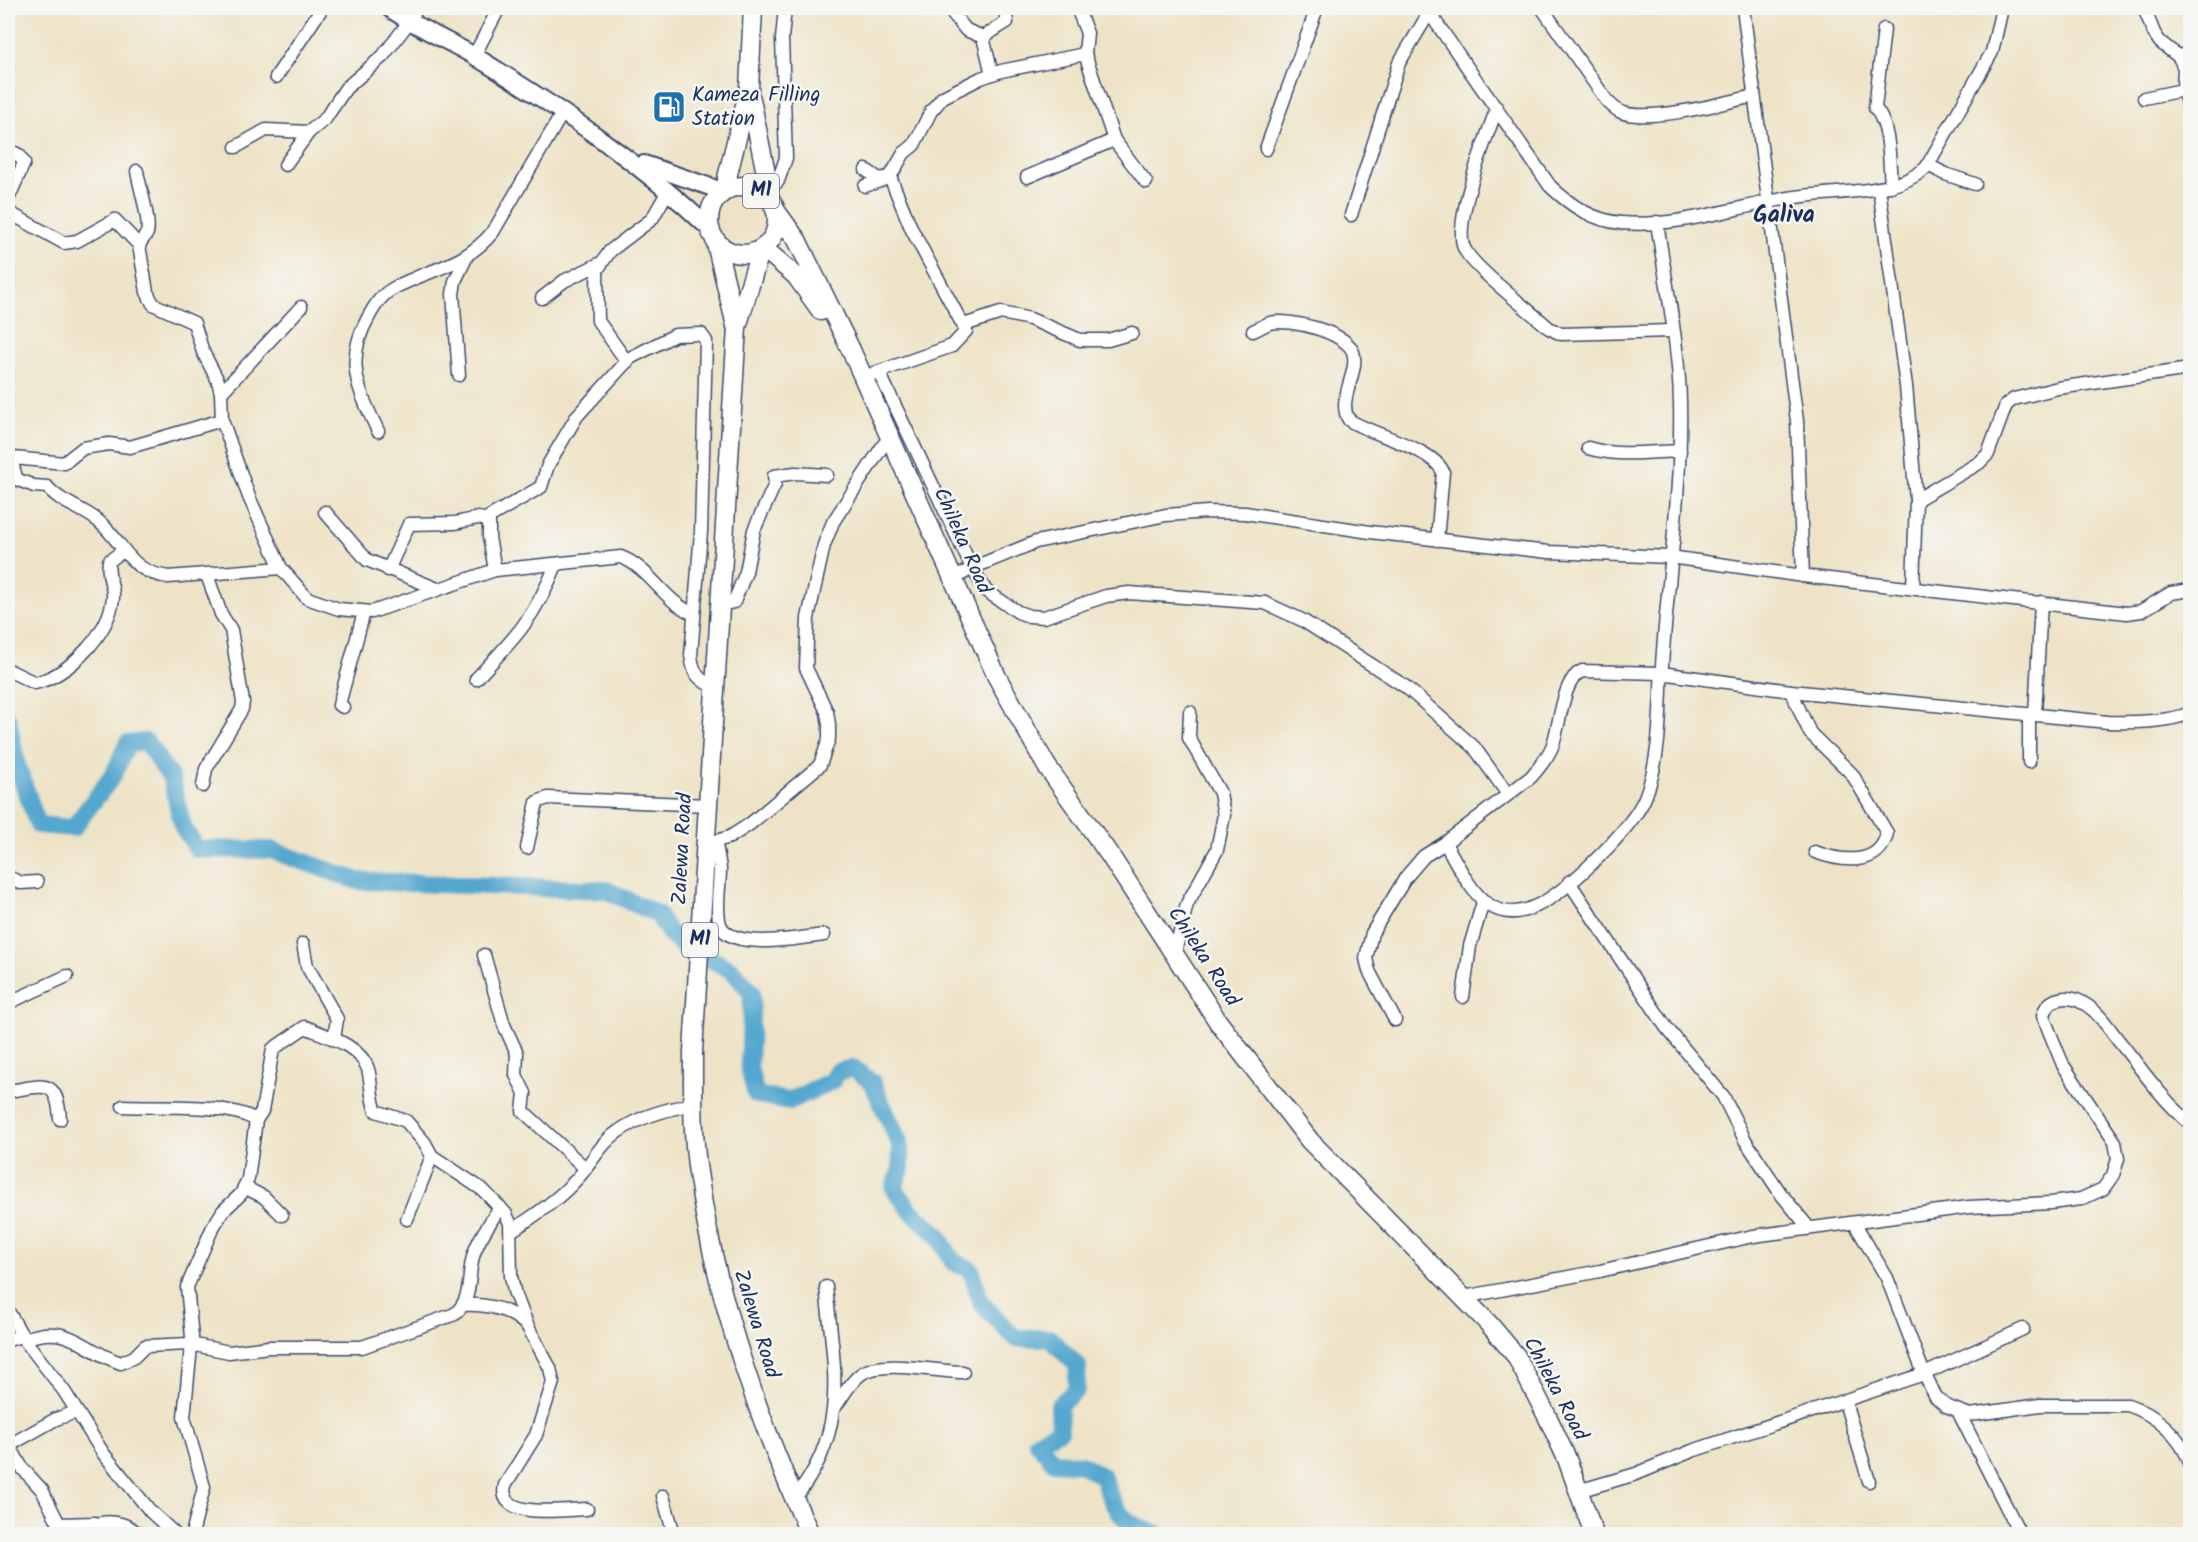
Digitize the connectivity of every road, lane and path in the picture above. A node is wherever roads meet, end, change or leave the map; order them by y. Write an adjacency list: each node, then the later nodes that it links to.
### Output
1 (322, 8): 23 (street)
2 (389, 8): 15 (main road)
3 (499, 8): 20 (street)
4 (753, 8): 24 (highway, M1)
5 (785, 8): 50 (street)
6 (1077, 8): 19 (street)
7 (1317, 8): 34 (street)
8 (1542, 8): 26 (street)
9 (1743, 8): 26 (street)
10 (2002, 8): 38 (street)
11 (2144, 8): 21 (street)
12 (950, 10): 17 (street)
13 (1005, 10): 17 (street)
14 (1428, 10): 28 (street); 53 (street)
15 (413, 15): 20 (main road); 31 (street)
16 (1884, 29): 46 (street)
17 (982, 37): 22 (street)
18 (2190, 51): 21 (street)
19 (1084, 54): 22 (street); 32 (street)
20 (474, 56): 29 (main road)
21 (2179, 57): 25 (street)
22 (993, 74): 42 (street)
23 (276, 77)
24 (749, 89): 48 (highway, M1); 50 (highway, M1)
25 (2183, 90): 27 (street); 30 (street)
26 (1754, 96): 51 (street)
27 (2144, 98)
28 (1497, 108): 54 (street); 65 (street)
29 (563, 112): 36 (main road); 58 (street)
30 (2190, 112)
31 (309, 132): 33 (street); 37 (street)
32 (1114, 140): 41 (street); 43 (street)
33 (236, 147)
34 (1266, 149)
35 (11, 151): 49 (street)
36 (629, 159): 47 (main road); 48 (main road)
37 (285, 165)
38 (1928, 165): 44 (street); 46 (street)
39 (866, 170): 42 (street)
40 (138, 171): 56 (street)
41 (1027, 177)
42 (888, 178): 45 (street); 62 (street)
43 (1146, 182)
44 (1975, 184)
45 (865, 186)
46 (1885, 187): 51 (street); 79 (street)
47 (668, 191): 55 (main road); 59 (street)
48 (726, 191): 50 (highway, M1); 55 (highway, M1)
49 (8, 199)
50 (771, 199): 57 (highway, M1); 69 (highway, Chileka Road)
51 (1769, 201): 54 (street); 91 (street)
52 (8, 212): 56 (street)
53 (1351, 215)
54 (1657, 222): 65 (street)
55 (713, 234): 57 (highway); 63 (highway, Zalewa Road / M1)
56 (139, 245): 71 (street)
57 (762, 248): 63 (highway, Zalewa Road / M1); 74 (highway)
58 (466, 258): 70 (street); 73 (street)
59 (599, 264): 60 (street); 67 (street)
60 (542, 298)
61 (301, 307): 71 (street)
62 (964, 325): 66 (street); 69 (street)
63 (737, 327): 97 (highway, Zalewa Road / M1)
64 (1253, 331): 82 (street)
65 (1672, 331): 76 (street)
66 (1132, 333)
67 (627, 362): 81 (street); 99 (street)
68 (2190, 369): 79 (street)
69 (871, 374): 87 (street); 92 (highway, Chileka Road)
70 (459, 375)
71 (221, 393): 72 (street)
72 (222, 420): 78 (street); 86 (street)
73 (378, 431)
74 (884, 444): 113 (street); 163 (highway)
75 (1588, 448): 76 (street)
76 (1680, 451): 84 (street)
77 (827, 475): 97 (street)
78 (12, 476): 83 (street)
79 (1916, 500): 94 (street)
80 (326, 512): 88 (street)
81 (488, 520): 88 (street); 89 (street)
82 (1437, 540): 84 (street); 87 (street)
83 (123, 551): 90 (street); 100 (street)
84 (1670, 557): 91 (street); 101 (street)
85 (556, 566): 89 (street); 99 (street); 102 (street)
86 (282, 568): 90 (street); 98 (street)
87 (972, 568): 92 (street); 111 (street)
88 (388, 570): 93 (street)
89 (495, 570): 93 (street)
90 (207, 575): 110 (street)
91 (1803, 576): 94 (street)
92 (954, 579): 123 (highway, Chileka Road)
93 (435, 588): 98 (street)
94 (1913, 588): 96 (street)
95 (2190, 590): 96 (street)
96 (2041, 602): 108 (street)
97 (720, 605): 103 (highway, Zalewa Road / M1)
98 (364, 612): 105 (street)
99 (694, 614): 103 (street)
100 (8, 670)
101 (1661, 673): 104 (street); 111 (street); 119 (street)
102 (476, 679)
103 (715, 688): 112 (highway, Zalewa Road / M1)
104 (1791, 691): 108 (street); 116 (street)
105 (343, 707)
106 (1190, 712): 123 (street)
107 (2190, 713): 108 (street)
108 (2032, 714): 109 (street)
109 (2028, 762)
110 (203, 786)
111 (1507, 793): 114 (street)
112 (708, 805): 113 (highway, Zalewa Road / M1); 115 (street)
113 (711, 842): 121 (street); 131 (highway, Zalewa Road / M1)
114 (1445, 843): 120 (street); 128 (street)
115 (527, 848)
116 (1815, 852)
117 (8, 877): 118 (street)
118 (37, 882)
119 (1569, 882): 120 (street); 143 (street)
120 (1483, 902): 126 (street)
121 (824, 935)
122 (303, 944): 129 (street)
123 (1175, 952): 146 (highway, Chileka Road)
124 (484, 955): 137 (street)
125 (67, 976): 127 (street)
126 (1463, 997)
127 (8, 1003)
128 (1395, 1020)
129 (334, 1039): 134 (street); 136 (street)
130 (8, 1091): 133 (street)
131 (693, 1104): 137 (street); 165 (highway, Zalewa Road / M1)
132 (123, 1106): 134 (street)
133 (60, 1119)
134 (256, 1120): 138 (street)
135 (2190, 1123): 142 (street)
136 (432, 1155): 139 (street); 141 (street)
137 (585, 1168): 144 (street)
138 (244, 1187): 140 (street); 153 (street)
139 (500, 1207): 144 (street); 147 (street)
140 (282, 1215)
141 (407, 1219)
142 (1855, 1224): 143 (street); 155 (street)
143 (1809, 1228): 146 (street)
144 (511, 1232): 149 (street)
145 (826, 1287): 157 (street)
146 (1464, 1297): 163 (highway, Chileka Road)
147 (464, 1305): 149 (street); 153 (street)
148 (8, 1311): 152 (street)
149 (528, 1327): 166 (street)
150 (2022, 1329): 155 (street)
151 (8, 1340): 152 (street)
152 (24, 1340): 153 (street); 158 (street)
153 (190, 1344): 171 (street)
154 (963, 1372): 157 (street)
155 (1924, 1374): 156 (street); 159 (street)
156 (1845, 1402): 162 (street); 163 (street)
157 (835, 1407): 165 (street)
158 (76, 1412): 160 (street); 170 (street)
159 (1959, 1413): 161 (street); 176 (street)
160 (8, 1445): 167 (street)
161 (2190, 1463)
162 (1869, 1481)
163 (1573, 1492): 174 (highway, Chileka Road); 175 (highway, Chileka Road)
164 (663, 1496): 172 (street)
165 (794, 1499): 173 (highway, Zalewa Road / M1)
166 (587, 1509)
167 (95, 1523): 168 (street); 169 (street)
168 (82, 1534)
169 (138, 1534)
170 (176, 1534)
171 (192, 1534)
172 (674, 1534)
173 (810, 1534)
174 (1581, 1534)
175 (1594, 1534)
176 (2020, 1534)

